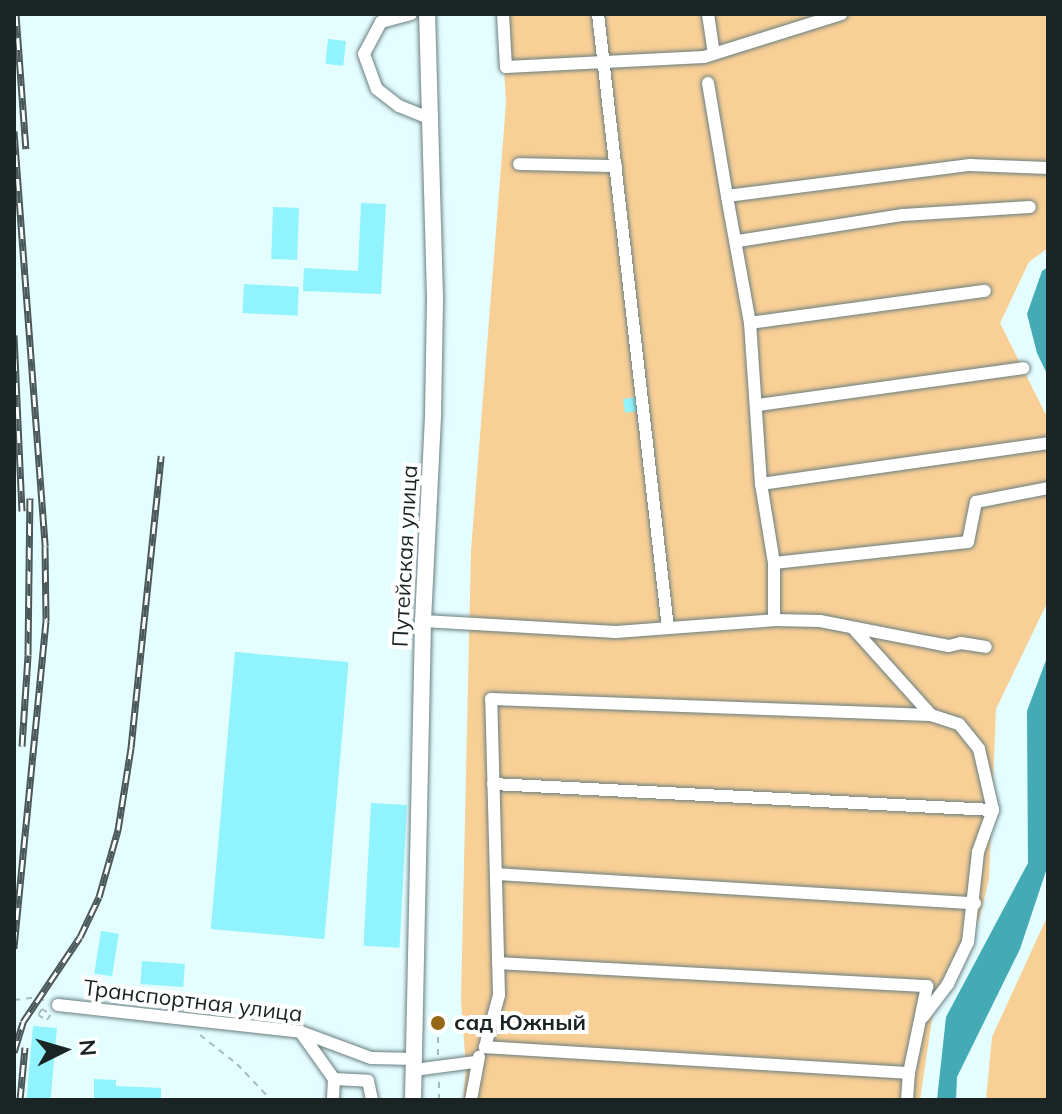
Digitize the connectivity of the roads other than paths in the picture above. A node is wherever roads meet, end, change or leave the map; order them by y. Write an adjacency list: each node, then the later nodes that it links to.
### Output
1 (411, 14): 10 (street)
2 (427, 14): 10 (main road, Путейская улица)
3 (503, 14): 8 (street)
4 (598, 14): 8 (street)
5 (708, 14): 7 (street)
6 (841, 14): 7 (street)
7 (714, 54): 8 (street)
8 (606, 62): 12 (street)
9 (708, 83): 14 (street)
10 (428, 118): 26 (main road, Путейская улица)
11 (519, 164): 12 (street)
12 (616, 166): 27 (street)
13 (1048, 168): 14 (street)
14 (727, 196): 16 (street)
15 (1030, 207): 16 (street)
16 (738, 241): 18 (street)
17 (985, 291): 18 (street)
18 (750, 323): 20 (street)
19 (1023, 368): 20 (street)
20 (758, 405): 22 (street)
21 (1048, 443): 22 (street)
22 (761, 484): 24 (street)
23 (1048, 488): 24 (street)
24 (774, 563): 25 (street)
25 (774, 620): 27 (street); 28 (street)
26 (423, 621): 27 (street); 42 (main road, Путейская улица)
27 (668, 628)
28 (853, 628): 29 (street); 30 (street)
29 (986, 647)
30 (931, 715): 31 (street); 32 (street)
31 (493, 784): 32 (street); 33 (street)
32 (993, 810): 34 (street)
33 (496, 874): 34 (street); 35 (street)
34 (975, 903): 37 (street)
35 (498, 963): 37 (street); 39 (street)
36 (58, 1005): 38 (street, Транспортная улица)
37 (920, 1021): 43 (street)
38 (301, 1032): 40 (street, Транспортная улица); 44 (street)
39 (485, 1047): 41 (street); 43 (street)
40 (371, 1058): 42 (street, Транспортная улица); 45 (street)
41 (475, 1062): 42 (street, Транспортная улица); 49 (street)
42 (414, 1064): 48 (main road, Путейская улица)
43 (909, 1073): 50 (street)
44 (334, 1079): 45 (street); 46 (street)
45 (368, 1081): 47 (street)
46 (333, 1100)
47 (372, 1100)
48 (413, 1100)
49 (471, 1100)
50 (907, 1100)

